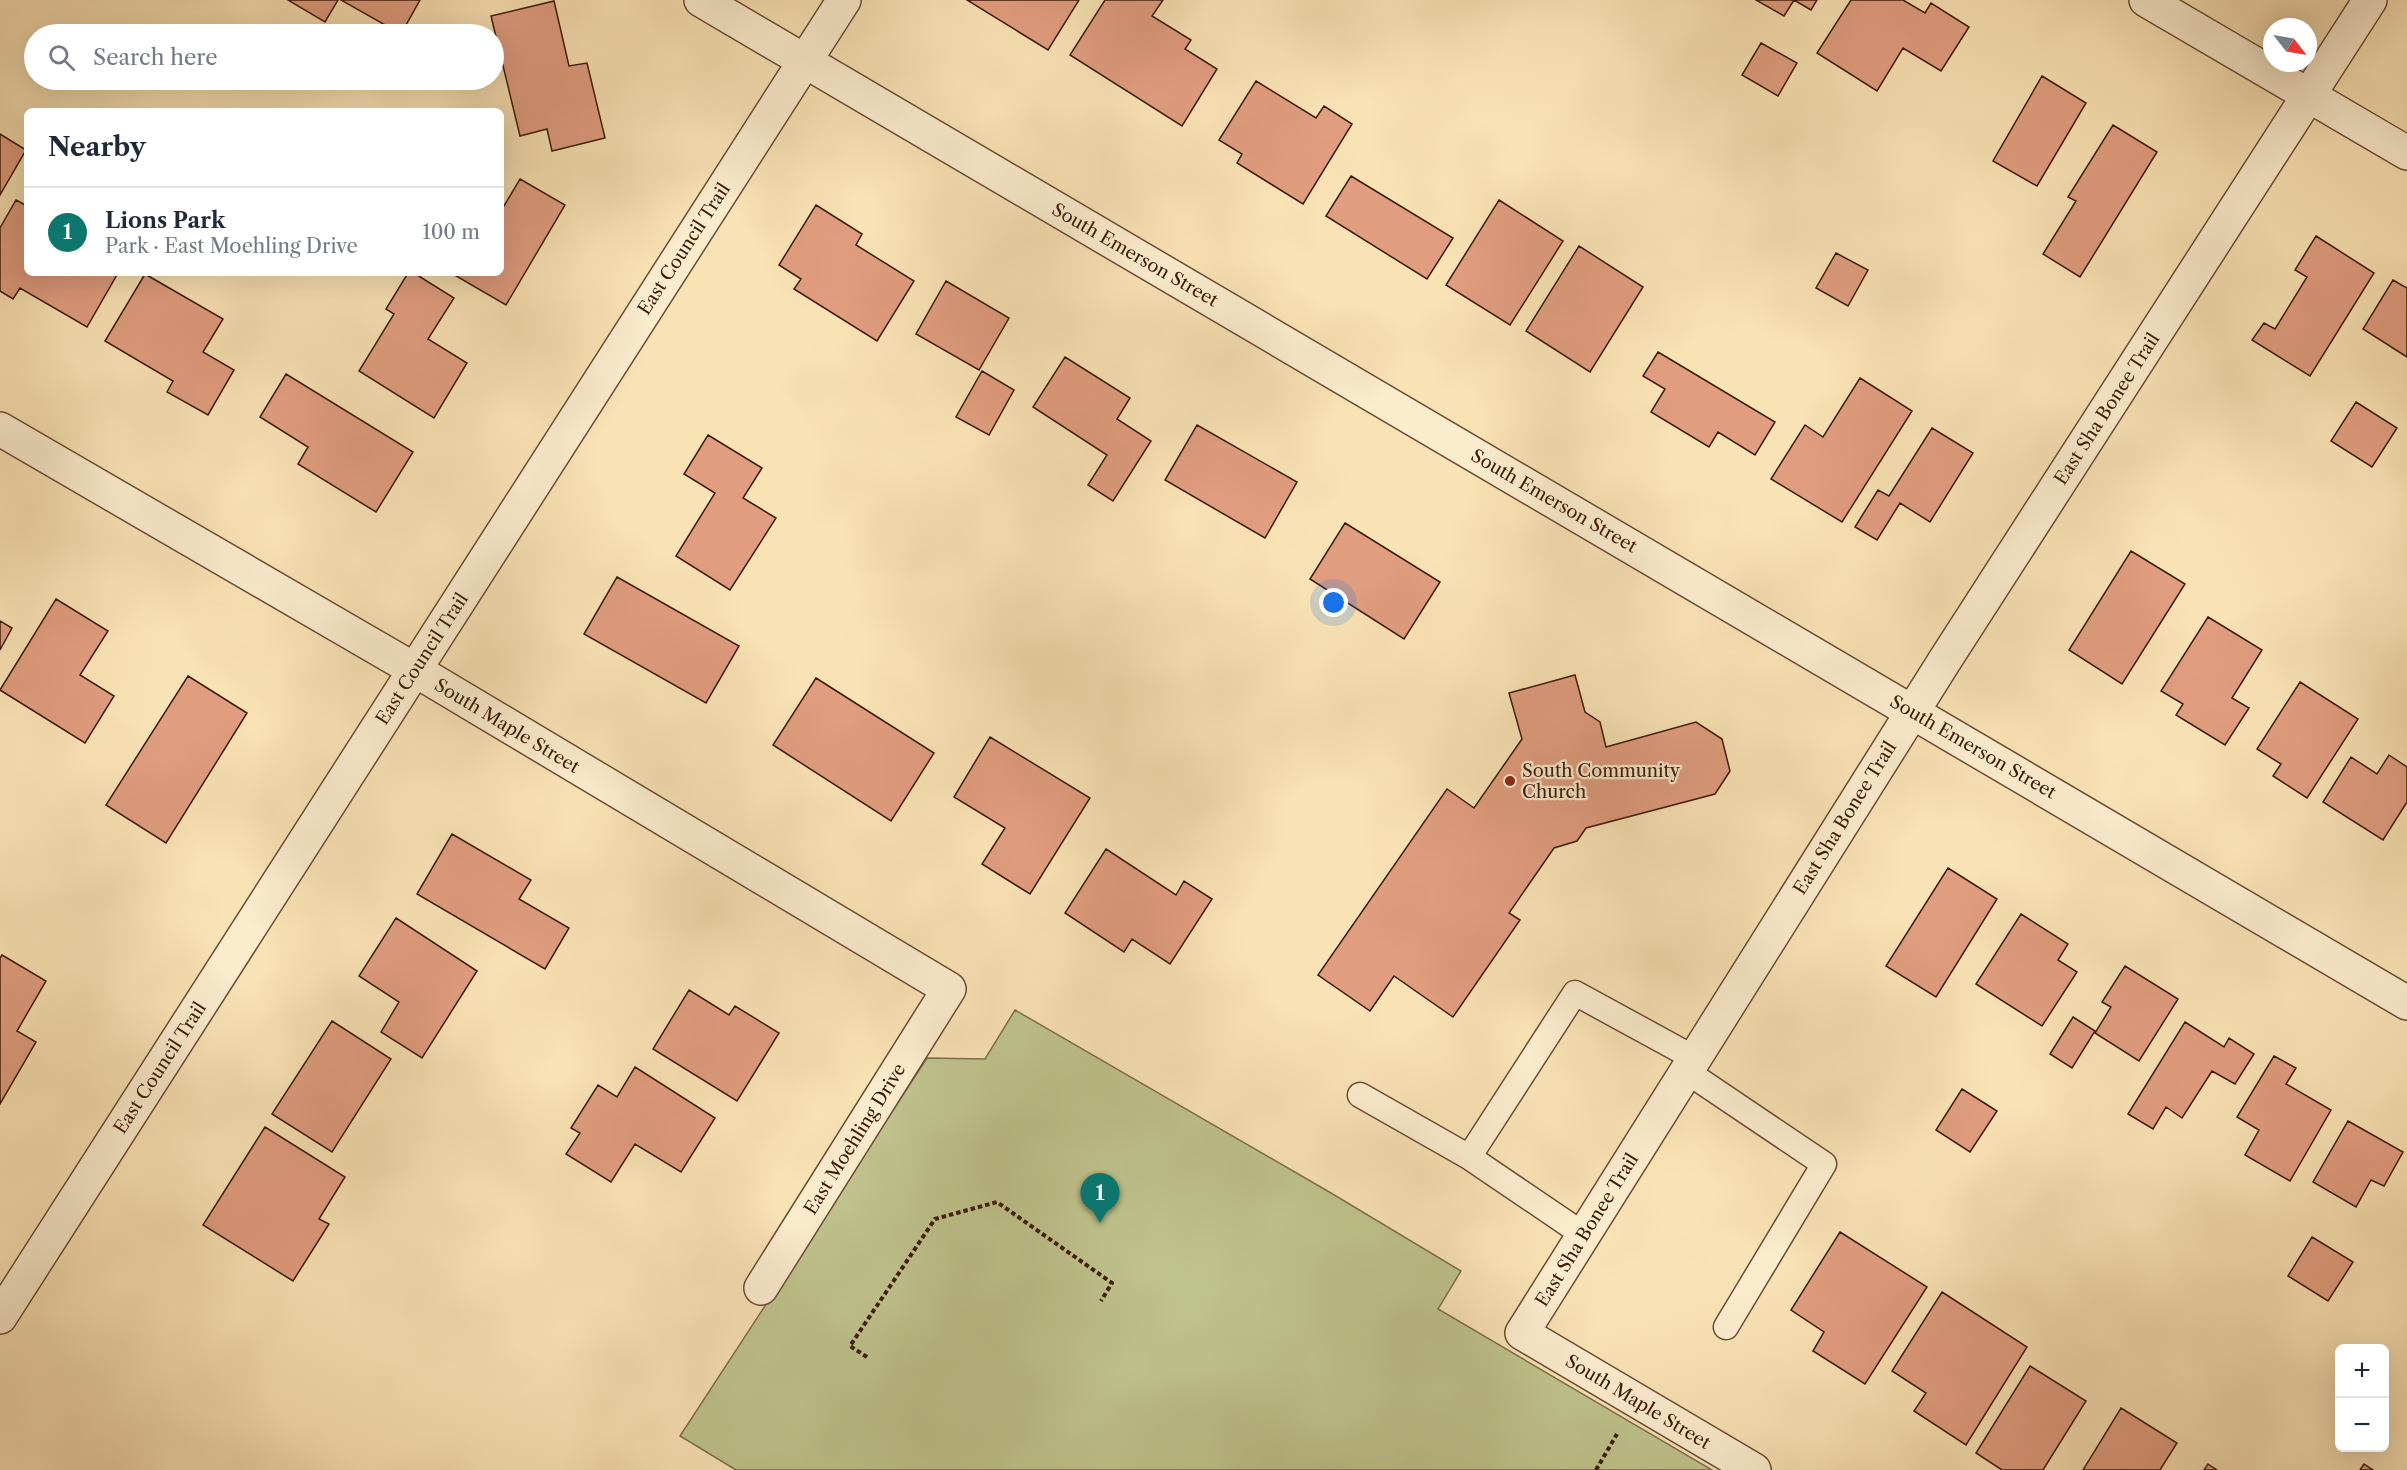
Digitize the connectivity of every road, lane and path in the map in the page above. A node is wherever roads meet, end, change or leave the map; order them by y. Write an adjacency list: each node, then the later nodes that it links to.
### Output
1 (702, 0): 5 (street, South Emerson Street)
2 (844, 0): 5 (street, East Council Trail)
3 (2146, 0): 6 (street)
4 (2370, 0): 6 (street, East Sha Bonee Trail)
5 (804, 61): 9 (street, East Council Trail); 10 (street, South Emerson Street)
6 (2309, 95): 7 (street); 10 (street, East Sha Bonee Trail)
7 (2407, 153)
8 (0, 429): 9 (street, South Maple Street)
9 (415, 670): 11 (street, South Maple Street); 17 (street, East Council Trail)
10 (1912, 711): 12 (street, South Emerson Street); 13 (street, East Sha Bonee Trail)
11 (949, 989): 18 (street, East Moehling Drive)
12 (2407, 1003)
13 (1690, 1065): 15 (lane); 16 (street, East Sha Bonee Trail); 21 (lane)
14 (1360, 1095): 15 (lane)
15 (1469, 1157): 16 (lane)
16 (1584, 1235): 22 (street, East Sha Bonee Trail)
17 (11, 1278): 20 (street, East Council Trail)
18 (761, 1288)
19 (1101, 1301): 23 (path)
20 (0, 1317)
21 (1726, 1327)
22 (1522, 1333): 26 (street, South Maple Street)
23 (867, 1357)
24 (1620, 1429): 25 (path)
25 (1596, 1470)
26 (1754, 1470)

